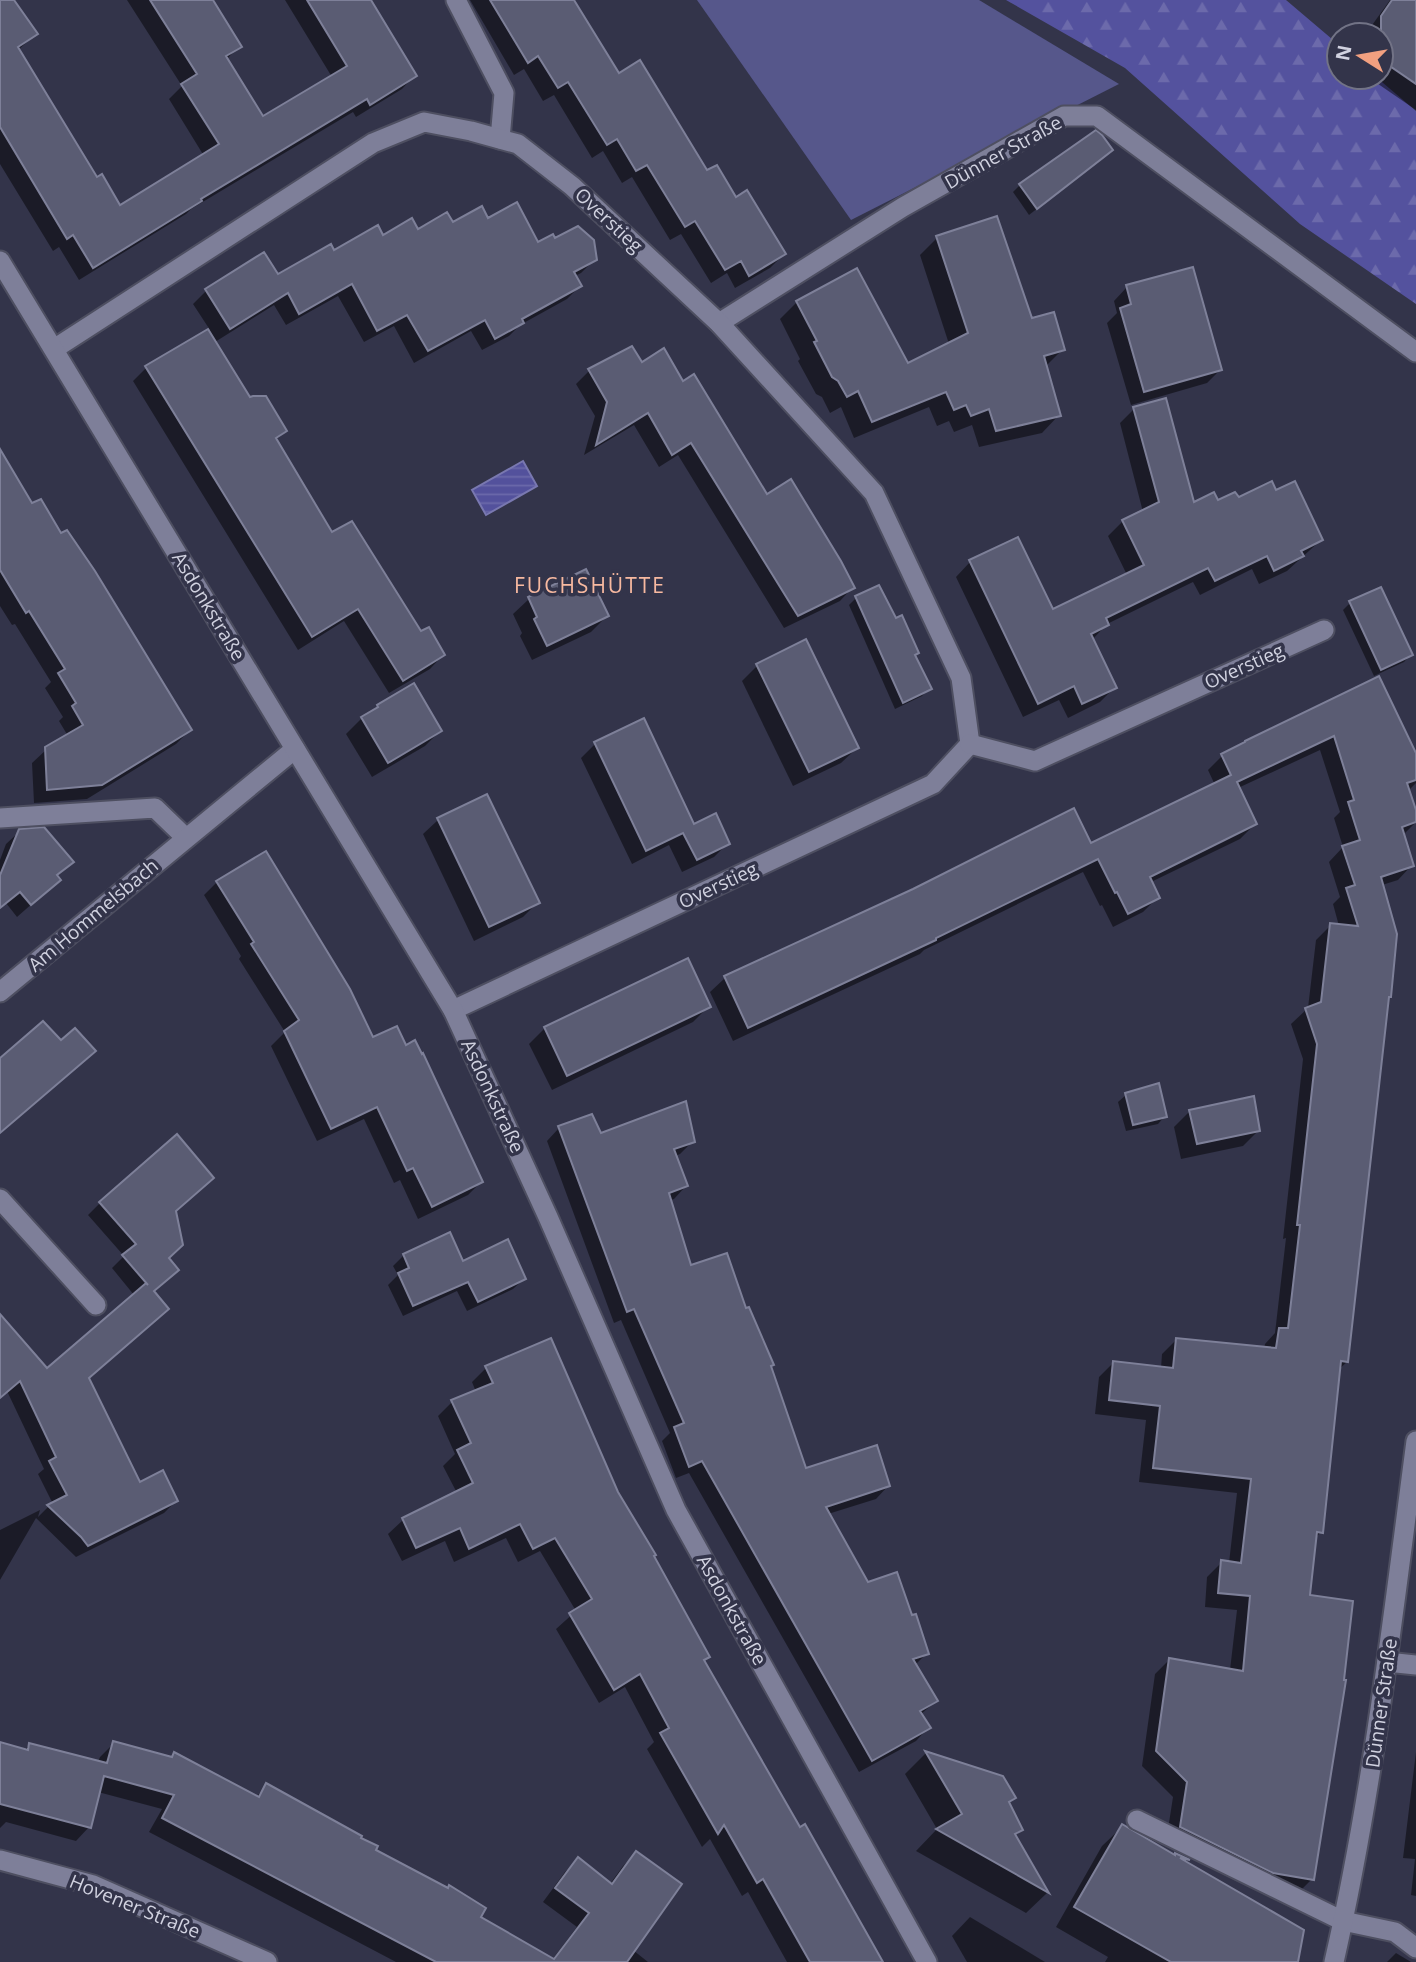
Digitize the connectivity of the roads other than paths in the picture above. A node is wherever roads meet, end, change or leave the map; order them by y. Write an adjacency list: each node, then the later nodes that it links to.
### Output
1 (456, 0): 2 (street)
2 (500, 139): 4 (street, Overstieg); 5 (street, Overstieg)
3 (0, 261): 5 (street, Asdonkstraße)
4 (719, 323): 6 (street, Dünner Straße); 8 (street, Overstieg)
5 (54, 349): 9 (street, Asdonkstraße)
6 (1416, 352)
7 (1324, 630): 8 (street, Overstieg)
8 (970, 744): 13 (street, Overstieg)
9 (295, 749): 11 (street, Am Hommelsbach); 13 (street, Asdonkstraße)
10 (0, 818): 11 (street)
11 (186, 838): 12 (street, Am Hommelsbach)
12 (0, 992)
13 (453, 1010): 24 (street, Asdonkstraße)
14 (0, 1199): 15 (street)
15 (96, 1306)
16 (1416, 1441): 17 (street, Dünner Straße)
17 (1387, 1662): 18 (street); 21 (street, Dünner Straße)
18 (1416, 1665)
19 (1137, 1820): 21 (street)
20 (0, 1860): 23 (street, Hovener Straße)
21 (1343, 1921): 22 (street); 25 (street, Dünner Straße)
22 (1416, 1948)
23 (267, 1962)
24 (927, 1962)
25 (1334, 1962)

